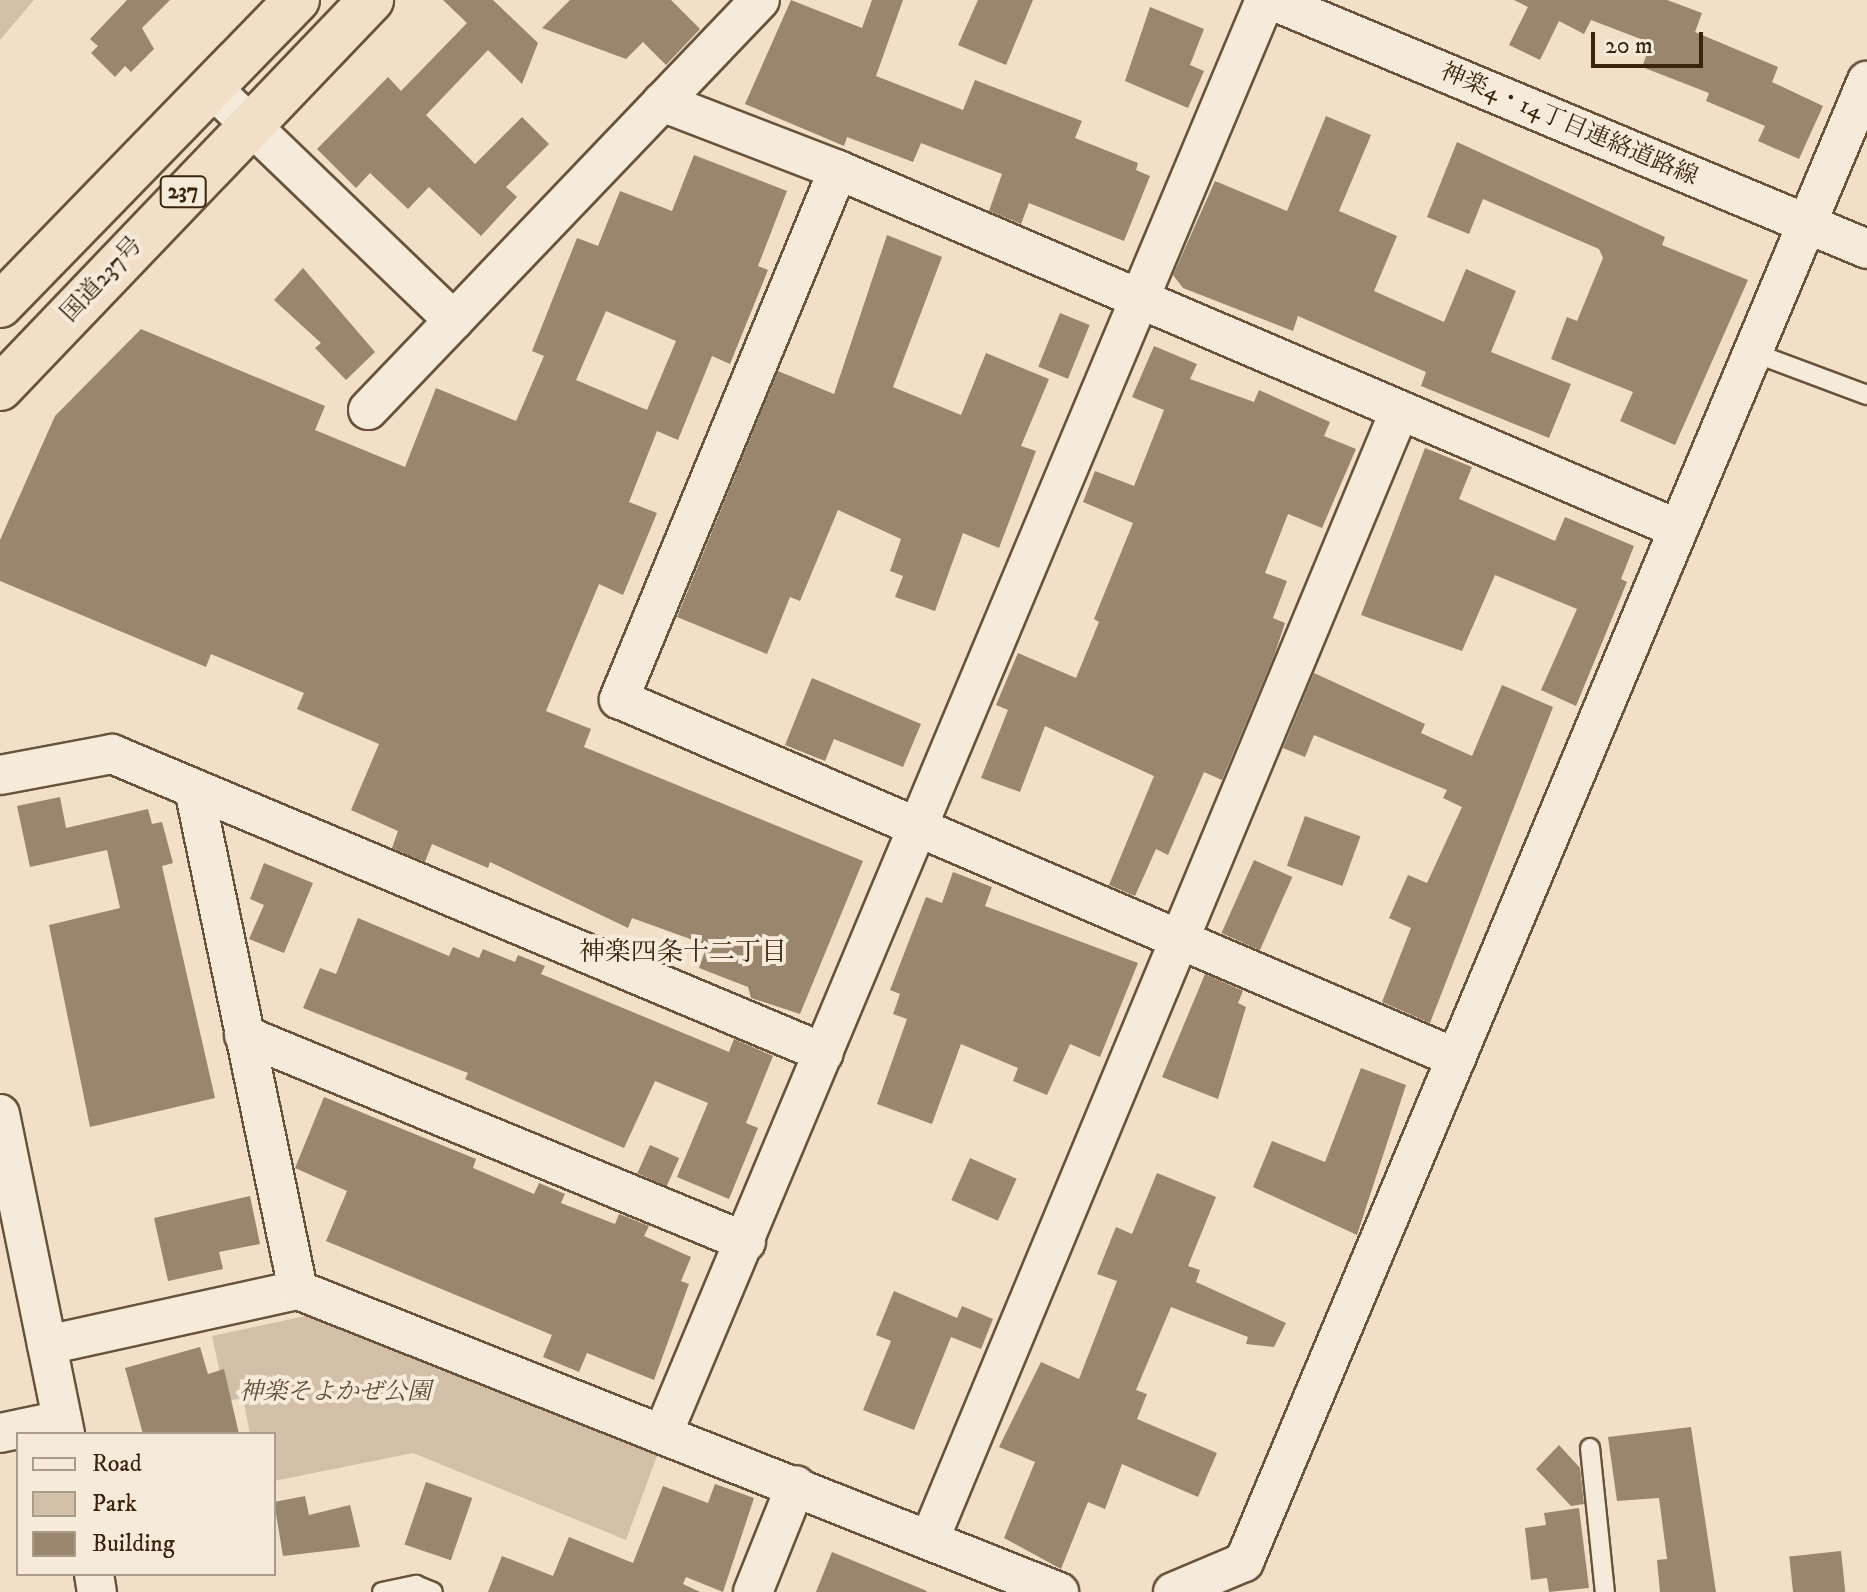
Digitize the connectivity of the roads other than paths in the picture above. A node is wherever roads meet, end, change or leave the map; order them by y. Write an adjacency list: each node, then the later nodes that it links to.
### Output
1 (297, 0): 7 (highway, 237)
2 (371, 0): 9 (highway, 国道237号 / 237)
3 (760, 0): 8 (street)
4 (1265, 0): 13 (street)
5 (1271, 0): 11 (street, 神楽4・14丁目連絡道路線)
6 (1867, 81): 11 (street)
7 (211, 87): 9 (street); 14 (highway, 237)
8 (662, 102): 10 (street); 15 (street)
9 (249, 122): 15 (street); 17 (highway, 国道237号 / 237)
10 (838, 170): 13 (street); 24 (street)
11 (1806, 223): 12 (street, 神楽4・14丁目連絡道路線); 16 (street)
12 (1867, 249)
13 (1140, 301): 20 (street); 24 (street)
14 (0, 305)
15 (454, 321): 19 (street)
16 (1752, 352): 18 (lane); 21 (street)
17 (0, 388)
18 (1867, 395)
19 (368, 410)
20 (1399, 412): 21 (street); 25 (street)
21 (1678, 529): 28 (street)
22 (0, 775): 23 (street)
23 (194, 789): 26 (street); 27 (street)
24 (917, 833): 25 (street); 27 (street)
25 (1176, 941): 28 (street); 38 (street)
26 (244, 1035): 30 (street); 31 (street)
27 (824, 1053): 30 (street)
28 (1456, 1058): 43 (street)
29 (0, 1114): 32 (street)
30 (746, 1242): 34 (street)
31 (298, 1290): 32 (street); 34 (street)
32 (47, 1345): 33 (street)
33 (63, 1427): 35 (street)
34 (664, 1431): 37 (street)
35 (0, 1433)
36 (1590, 1448): 44 (lane)
37 (796, 1485): 38 (street); 41 (street)
38 (931, 1536): 42 (street)
39 (382, 1592): 40 (lane)
40 (433, 1592)
41 (753, 1592)
42 (1059, 1592)
43 (1173, 1592)
44 (1605, 1592)

